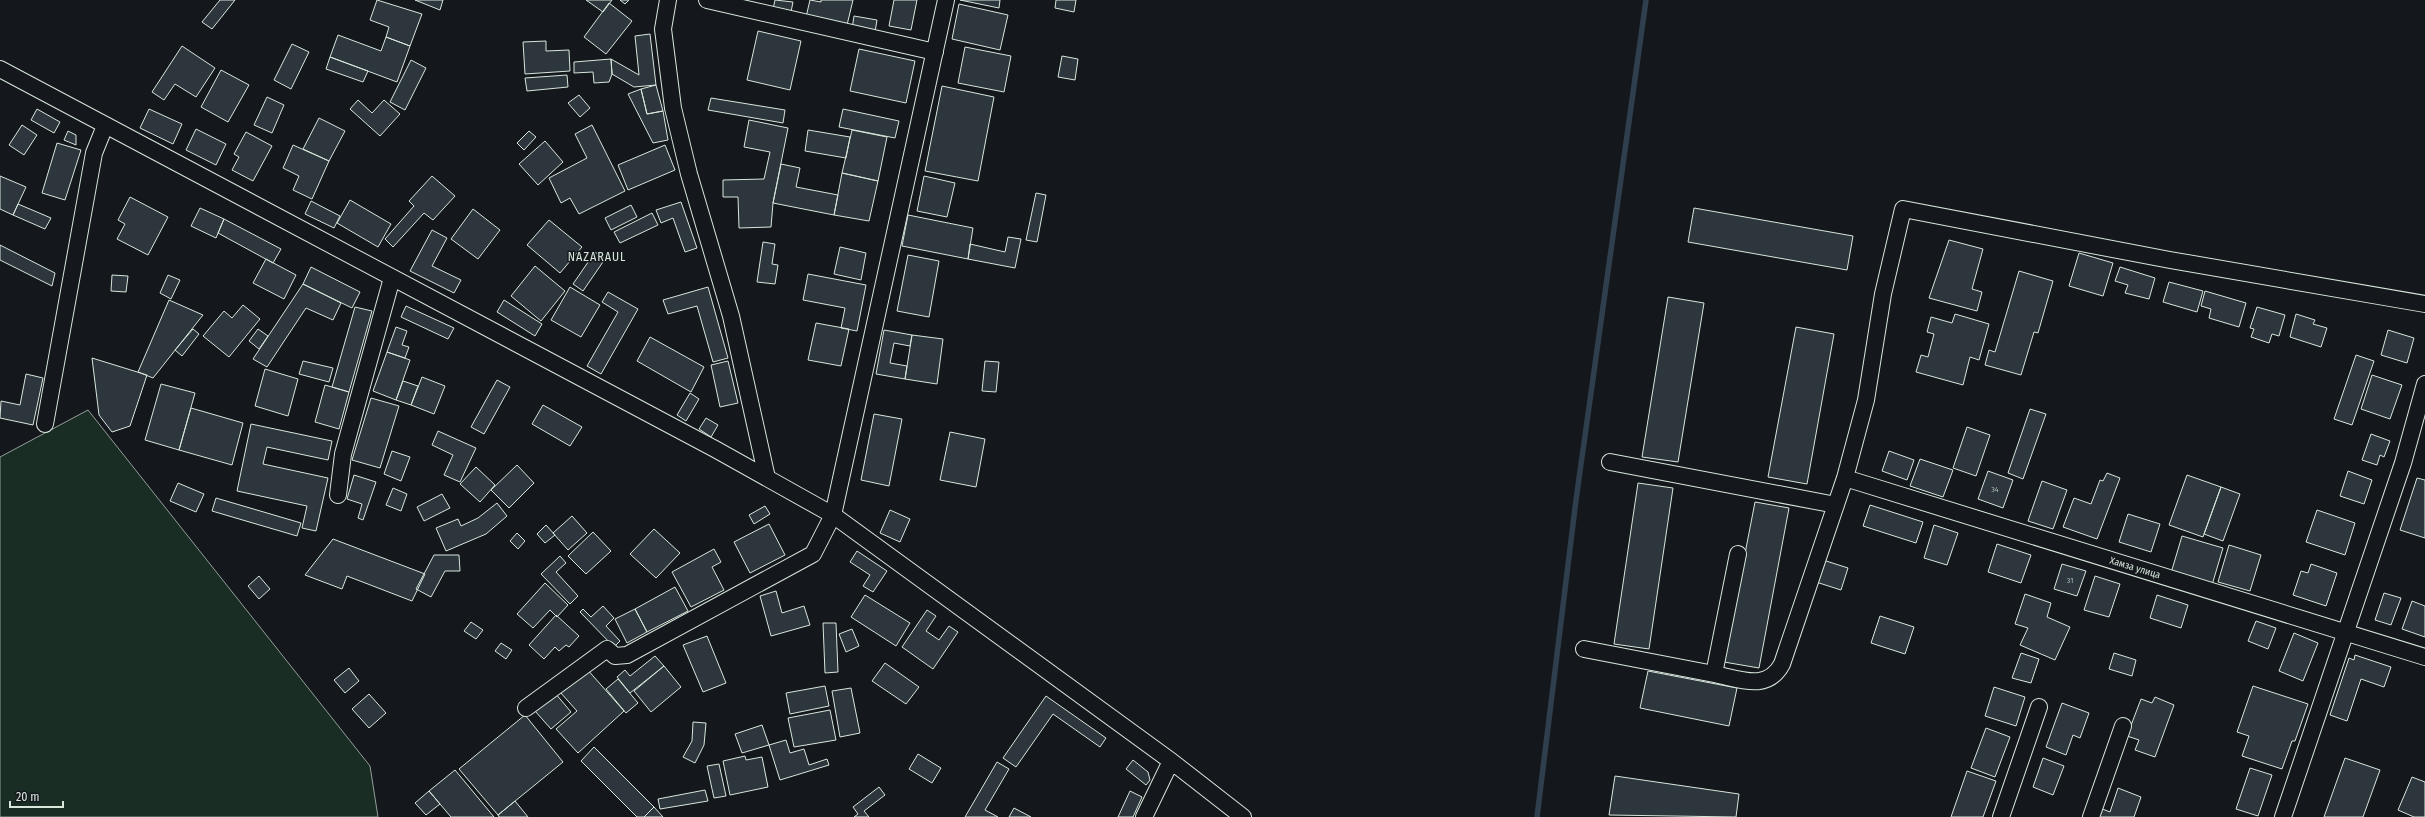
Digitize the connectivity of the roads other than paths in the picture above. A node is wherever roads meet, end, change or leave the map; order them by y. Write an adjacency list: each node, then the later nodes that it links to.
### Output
1 (668, 0): 12 (street)
2 (707, 0): 4 (street)
3 (946, 0): 4 (street)
4 (935, 52): 16 (street)
5 (0, 69): 6 (street)
6 (105, 126): 7 (street); 10 (street)
7 (392, 278): 12 (street); 14 (street)
8 (2425, 304): 13 (street)
9 (2425, 384): 18 (street)
10 (45, 424)
11 (1610, 462): 15 (street)
12 (767, 478): 16 (street)
13 (1845, 478): 15 (street); 18 (street, Хамза улица)
14 (338, 495)
15 (1836, 505): 21 (street)
16 (833, 515): 23 (street); 25 (street)
17 (1738, 554): 21 (street)
18 (2346, 631): 20 (street, Хамза улица); 30 (street)
19 (1584, 649): 21 (street)
20 (2425, 657)
21 (1714, 674)
22 (2039, 707): 28 (street)
23 (526, 708)
24 (2123, 726): 29 (street)
25 (1171, 761): 26 (street); 27 (street)
26 (1144, 817)
27 (1243, 817)
28 (2001, 817)
29 (2091, 817)
30 (2283, 817)

